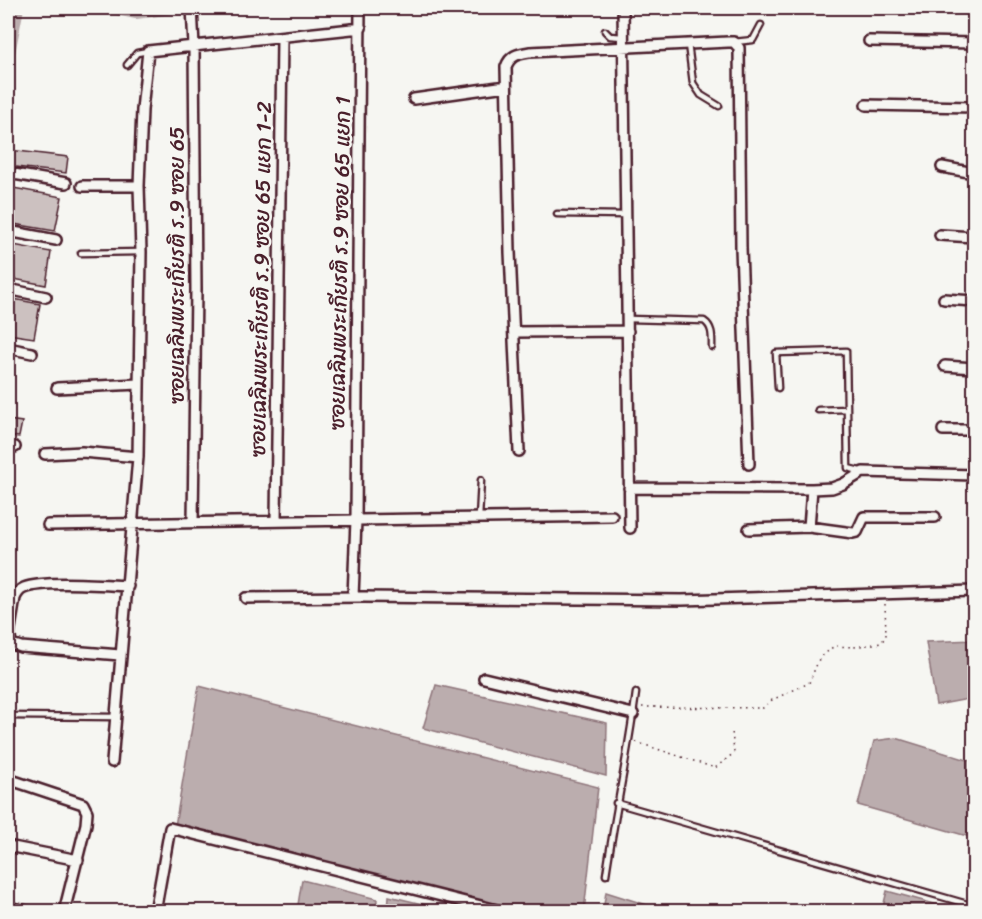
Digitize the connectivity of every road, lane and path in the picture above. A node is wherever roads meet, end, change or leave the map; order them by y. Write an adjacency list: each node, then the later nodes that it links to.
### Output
1 (360, 8): 5 (street, ซอยเฉลิมพระเกียรติ ร.9 ซอย 65 แยก 1)
2 (623, 8): 7 (street)
3 (192, 10): 13 (street, ซอยเฉลิมพระเกียรติ ร.9 ซอย 65)
4 (761, 25): 10 (lane)
5 (361, 28): 8 (street); 67 (street, ซอยเฉลิมพระเกียรติ ร.9 ซอย 65 แยก 1)
6 (605, 31): 7 (lane)
7 (623, 37): 14 (street)
8 (282, 38): 13 (street); 68 (street, ซอยเฉลิมพระเกียรติ ร.9 ซอย 65 แยก 1-2)
9 (869, 41): 11 (street)
10 (734, 42): 12 (street); 58 (street)
11 (975, 43)
12 (688, 44): 14 (street); 20 (lane)
13 (194, 46): 15 (street); 70 (street, ซอยเฉลิมพระเกียรติ ร.9 ซอย 65)
14 (623, 48): 17 (street); 29 (street)
15 (148, 51): 16 (lane); 27 (street)
16 (127, 65)
17 (506, 86): 18 (street); 42 (street)
18 (414, 99)
19 (866, 105): 21 (street)
20 (719, 106)
21 (975, 107)
22 (942, 167): 24 (street)
23 (8, 173): 25 (street)
24 (975, 173)
25 (66, 183)
26 (82, 186): 27 (street)
27 (139, 186): 34 (street)
28 (557, 214): 29 (lane)
29 (626, 215): 40 (street)
30 (8, 231): 33 (street)
31 (940, 235): 32 (street)
32 (975, 237)
33 (56, 240)
34 (141, 252): 35 (lane); 48 (street)
35 (81, 253)
36 (8, 289): 37 (street)
37 (46, 297)
38 (944, 299): 39 (street)
39 (975, 301)
40 (628, 319): 41 (street); 43 (lane)
41 (628, 331): 42 (street); 62 (street)
42 (515, 332): 55 (street)
43 (712, 347)
44 (8, 348): 45 (street)
45 (32, 353)
46 (945, 366): 47 (street)
47 (975, 368)
48 (139, 384): 49 (street); 57 (street)
49 (57, 388)
50 (778, 388): 52 (lane)
51 (818, 410): 52 (lane)
52 (847, 410): 59 (lane)
53 (943, 430): 54 (street)
54 (975, 430)
55 (519, 451)
56 (45, 454): 57 (street)
57 (138, 457): 69 (street)
58 (749, 464)
59 (862, 472): 60 (street); 63 (street)
60 (975, 475)
61 (481, 480): 66 (lane)
62 (629, 488): 63 (street); 73 (street)
63 (812, 489): 72 (street)
64 (612, 516): 66 (street)
65 (935, 517): 72 (street)
66 (478, 518): 67 (street)
67 (356, 520): 68 (street); 78 (street, ซอยเฉลิมพระเกียรติ ร.9 ซอย 65 แยก 1)
68 (276, 521): 70 (street)
69 (134, 522): 70 (street); 71 (street); 75 (street)
70 (193, 522)
71 (48, 525)
72 (809, 527): 74 (street)
73 (630, 528)
74 (749, 529)
75 (128, 586): 80 (street); 80 (street)
76 (975, 591): 77 (street)
77 (885, 594): 78 (street); 83 (path)
78 (353, 597): 79 (street)
79 (246, 598)
80 (120, 655): 85 (street)
81 (484, 678): 83 (street)
82 (636, 693): 83 (lane)
83 (634, 710): 87 (lane)
84 (8, 716): 85 (lane)
85 (116, 717): 88 (street)
86 (732, 731): 87 (path)
87 (630, 740): 90 (lane)
88 (112, 762)
89 (8, 779): 92 (street)
90 (616, 803): 93 (lane); 94 (lane)
91 (8, 846): 92 (street)
92 (78, 860): 97 (street)
93 (606, 875)
94 (975, 906)
95 (8, 907): 96 (street)
96 (32, 912)
97 (64, 912)
98 (155, 912): 99 (street)
99 (505, 912)

